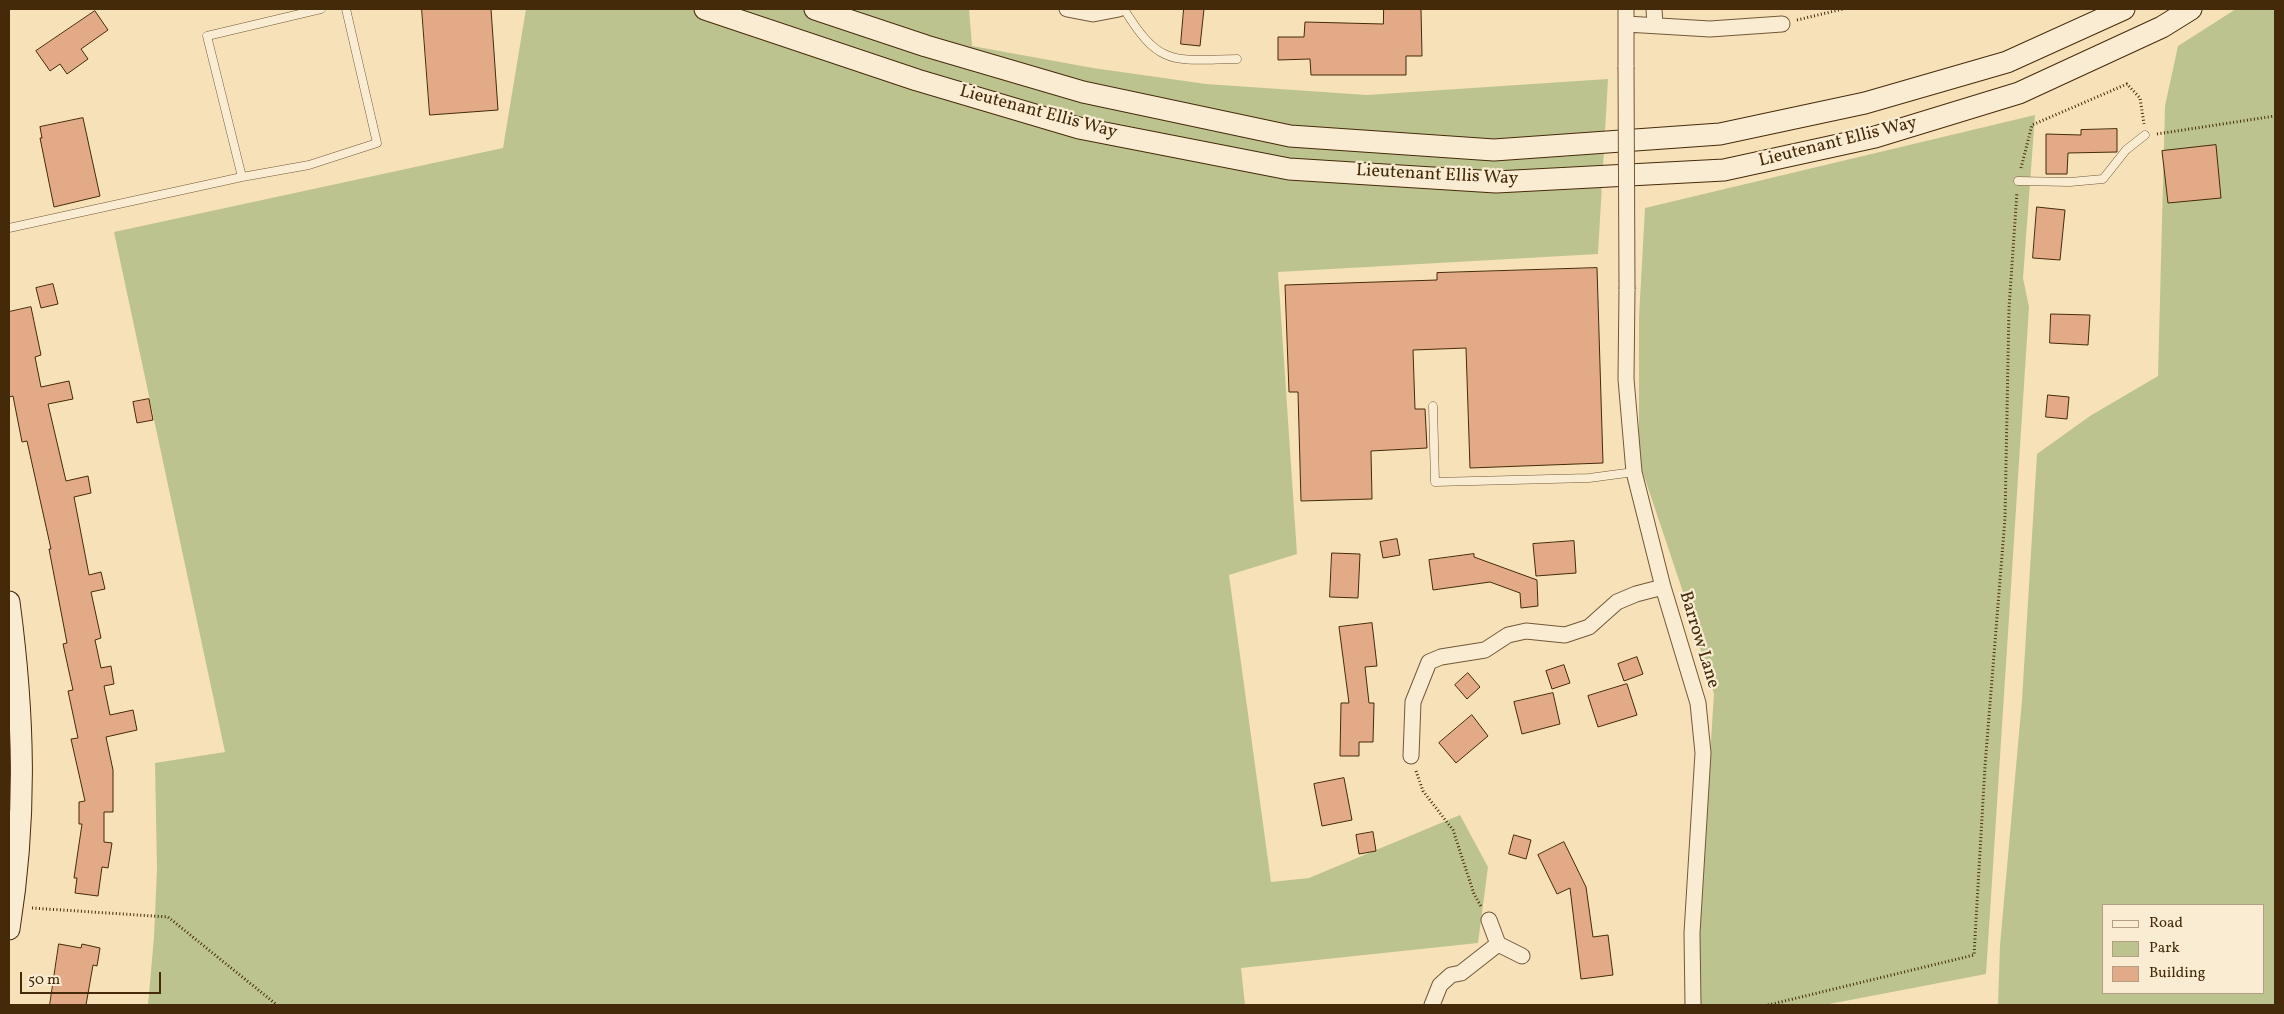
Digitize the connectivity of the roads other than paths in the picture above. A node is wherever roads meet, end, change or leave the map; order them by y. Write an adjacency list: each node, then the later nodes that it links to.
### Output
1 (322, 9): 17 (lane)
2 (346, 9): 17 (lane)
3 (705, 9): 11 (main road, Lieutenant Ellis Way)
4 (814, 9): 10 (main road, Lieutenant Ellis Way)
5 (1067, 9): 6 (street)
6 (1119, 9)
7 (1124, 9): 15 (lane)
8 (1626, 9): 12 (street, Barrow Lane)
9 (1654, 9): 14 (street)
10 (2124, 9)
11 (2191, 9)
12 (1626, 24): 14 (street); 21 (street, Barrow Lane, bridge)
13 (1782, 24): 14 (street)
14 (1655, 25)
15 (1238, 59)
16 (2146, 136): 18 (lane)
17 (242, 177): 19 (lane)
18 (2018, 181)
19 (9, 228)
20 (1433, 406): 21 (lane)
21 (1634, 472): 22 (street, Barrow Lane)
22 (1663, 587): 25 (street); 31 (street, Barrow Lane)
23 (9, 602): 24 (main road)
24 (16, 755): 27 (main road)
25 (1411, 756)
26 (1489, 920): 28 (street)
27 (9, 929)
28 (1498, 944): 29 (street); 30 (street)
29 (1522, 956)
30 (1432, 1005)
31 (1693, 1005)

